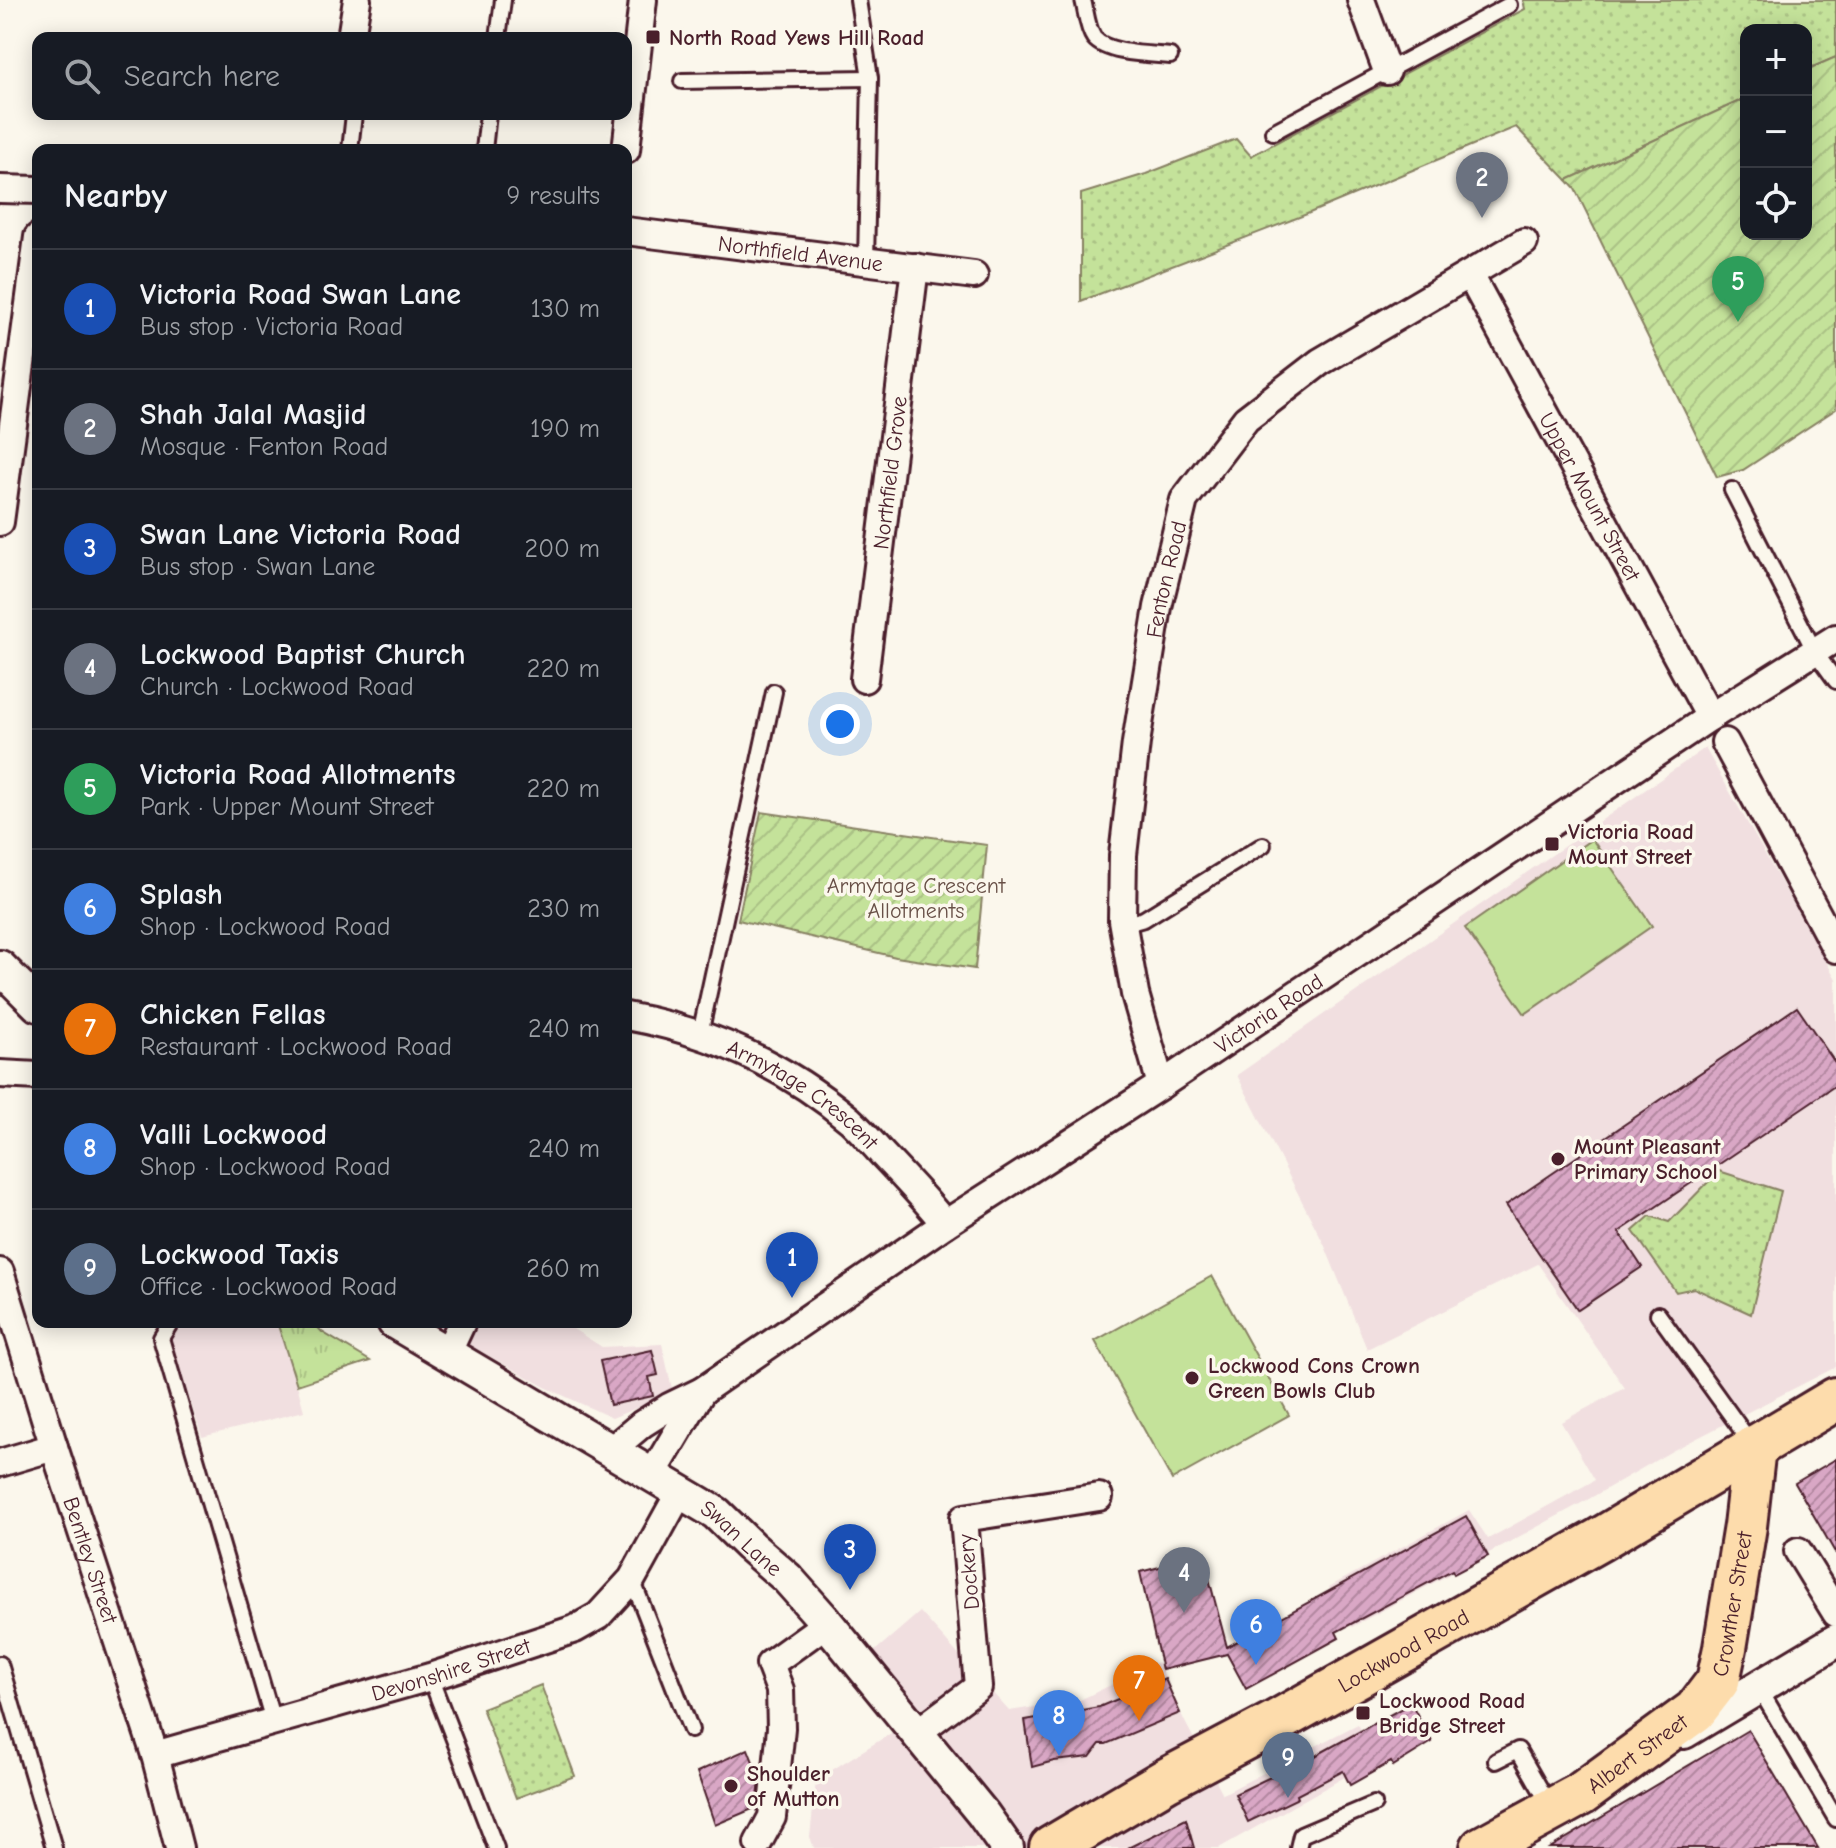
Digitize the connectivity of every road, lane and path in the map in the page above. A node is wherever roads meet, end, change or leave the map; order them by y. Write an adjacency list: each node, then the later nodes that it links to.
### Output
1 (357, 0): 8 (street)
2 (503, 0): 9 (lane)
3 (643, 0): 14 (street)
4 (858, 0): 12 (lane)
5 (1083, 0): 10 (lane)
6 (1361, 0): 11 (street)
7 (1509, 5): 11 (lane)
8 (352, 32)
9 (499, 32)
10 (1170, 56)
11 (1387, 71): 18 (lane)
12 (870, 78): 13 (lane); 26 (lane)
13 (682, 81)
14 (632, 97)
15 (353, 120): 19 (lane)
16 (487, 120): 20 (lane)
17 (629, 120): 21 (street)
18 (1273, 132)
19 (351, 144)
20 (485, 144)
21 (627, 144)
22 (0, 189): 23 (street)
23 (32, 190)
24 (632, 232): 26 (street, Northfield Avenue)
25 (1524, 242): 29 (street, Fenton Road)
26 (866, 261): 27 (street, Northfield Avenue)
27 (915, 267): 28 (street, Northfield Avenue); 34 (street, Northfield Grove)
28 (974, 275)
29 (1470, 275): 37 (street, Upper Mount Street); 40 (street, Fenton Road)
30 (32, 282): 32 (street)
31 (1732, 490): 33 (lane)
32 (0, 522)
33 (1826, 645): 35 (lane); 37 (street, Victoria Road)
34 (864, 679)
35 (1836, 681)
36 (774, 692): 45 (lane)
37 (1710, 717): 48 (street, Victoria Road)
38 (1725, 742): 41 (street)
39 (1263, 845): 40 (lane)
40 (1123, 925): 48 (street, Fenton Road)
41 (1836, 949)
42 (0, 967): 43 (street)
43 (32, 999)
44 (632, 1017): 45 (street, Armytage Crescent)
45 (700, 1034): 49 (street, Armytage Crescent)
46 (0, 1074): 47 (street)
47 (32, 1076)
48 (1161, 1085): 49 (street, Victoria Road)
49 (945, 1224): 56 (street, Victoria Road)
50 (0, 1272): 58 (street, Bentley Street)
51 (1658, 1314): 59 (lane)
52 (167, 1328): 73 (lane)
53 (404, 1328): 55 (street, Swan Lane)
54 (459, 1328): 55 (street)
55 (447, 1354): 60 (street, Swan Lane)
56 (702, 1391): 60 (street, Victoria Road); 62 (street, Victoria Road)
57 (1836, 1399): 59 (main road, Lockwood Road)
58 (54, 1447): 61 (street); 77 (street, Bentley Street)
59 (1754, 1447): 76 (main road, Crowther Street); 87 (main road, Lockwood Road)
60 (611, 1450): 62 (street, Swan Lane)
61 (0, 1463)
62 (652, 1475): 63 (street, Swan Lane)
63 (680, 1492): 66 (street, Devonshire Street); 68 (street, Swan Lane)
64 (1099, 1497): 75 (street, Dockery)
65 (1798, 1551): 67 (street)
66 (632, 1579): 71 (street, Devonshire Street); 74 (lane)
67 (1836, 1613)
68 (827, 1623): 75 (street, Swan Lane); 82 (street)
69 (1836, 1641): 72 (street, Albert Street)
70 (0, 1664): 83 (lane)
71 (430, 1677): 73 (street, Devonshire Street); 85 (lane)
72 (1759, 1688): 76 (street, Albert Street); 81 (lane)
73 (273, 1721): 77 (street, Devonshire Street)
74 (691, 1730)
75 (918, 1732): 86 (street, Swan Lane)
76 (1661, 1737): 80 (main road, Albert Street)
77 (155, 1755): 84 (street, Bentley Street)
78 (1496, 1761): 80 (lane)
79 (1374, 1804): 88 (lane)
80 (1552, 1810): 89 (main road, Albert Street)
81 (1836, 1819)
82 (754, 1846)
83 (54, 1848)
84 (179, 1848)
85 (496, 1848)
86 (1007, 1848)
87 (1051, 1848)
88 (1298, 1848)
89 (1482, 1848)

